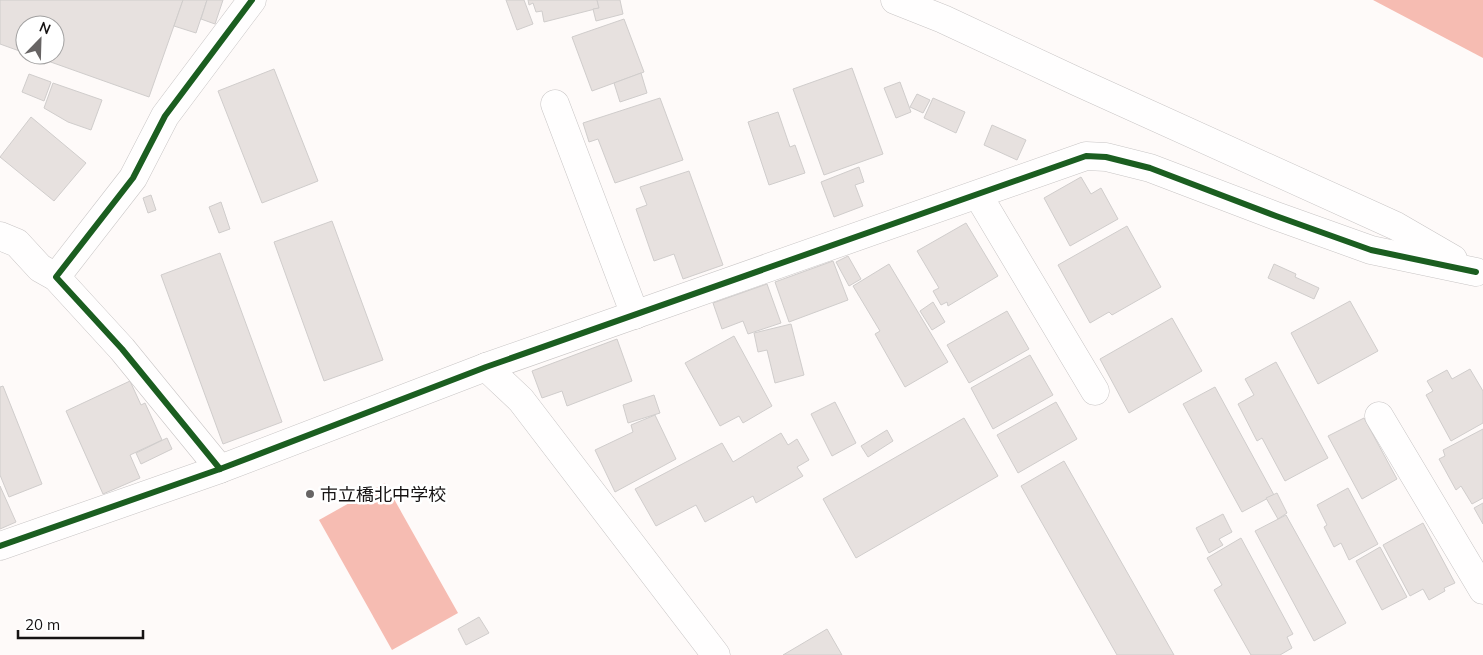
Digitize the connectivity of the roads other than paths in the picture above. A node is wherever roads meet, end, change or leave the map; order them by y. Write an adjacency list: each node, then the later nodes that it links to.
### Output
1 (252, 0): 7 (street)
2 (895, 0): 6 (street)
3 (556, 104): 8 (street)
4 (978, 194): 6 (street); 8 (street); 10 (street)
5 (0, 236): 7 (street)
6 (1480, 274)
7 (56, 277): 12 (street)
8 (635, 315): 9 (street)
9 (486, 367): 12 (street); 15 (street)
10 (1095, 391)
11 (1378, 416): 14 (street)
12 (220, 469): 13 (street)
13 (0, 546)
14 (1483, 590)
15 (716, 655)

